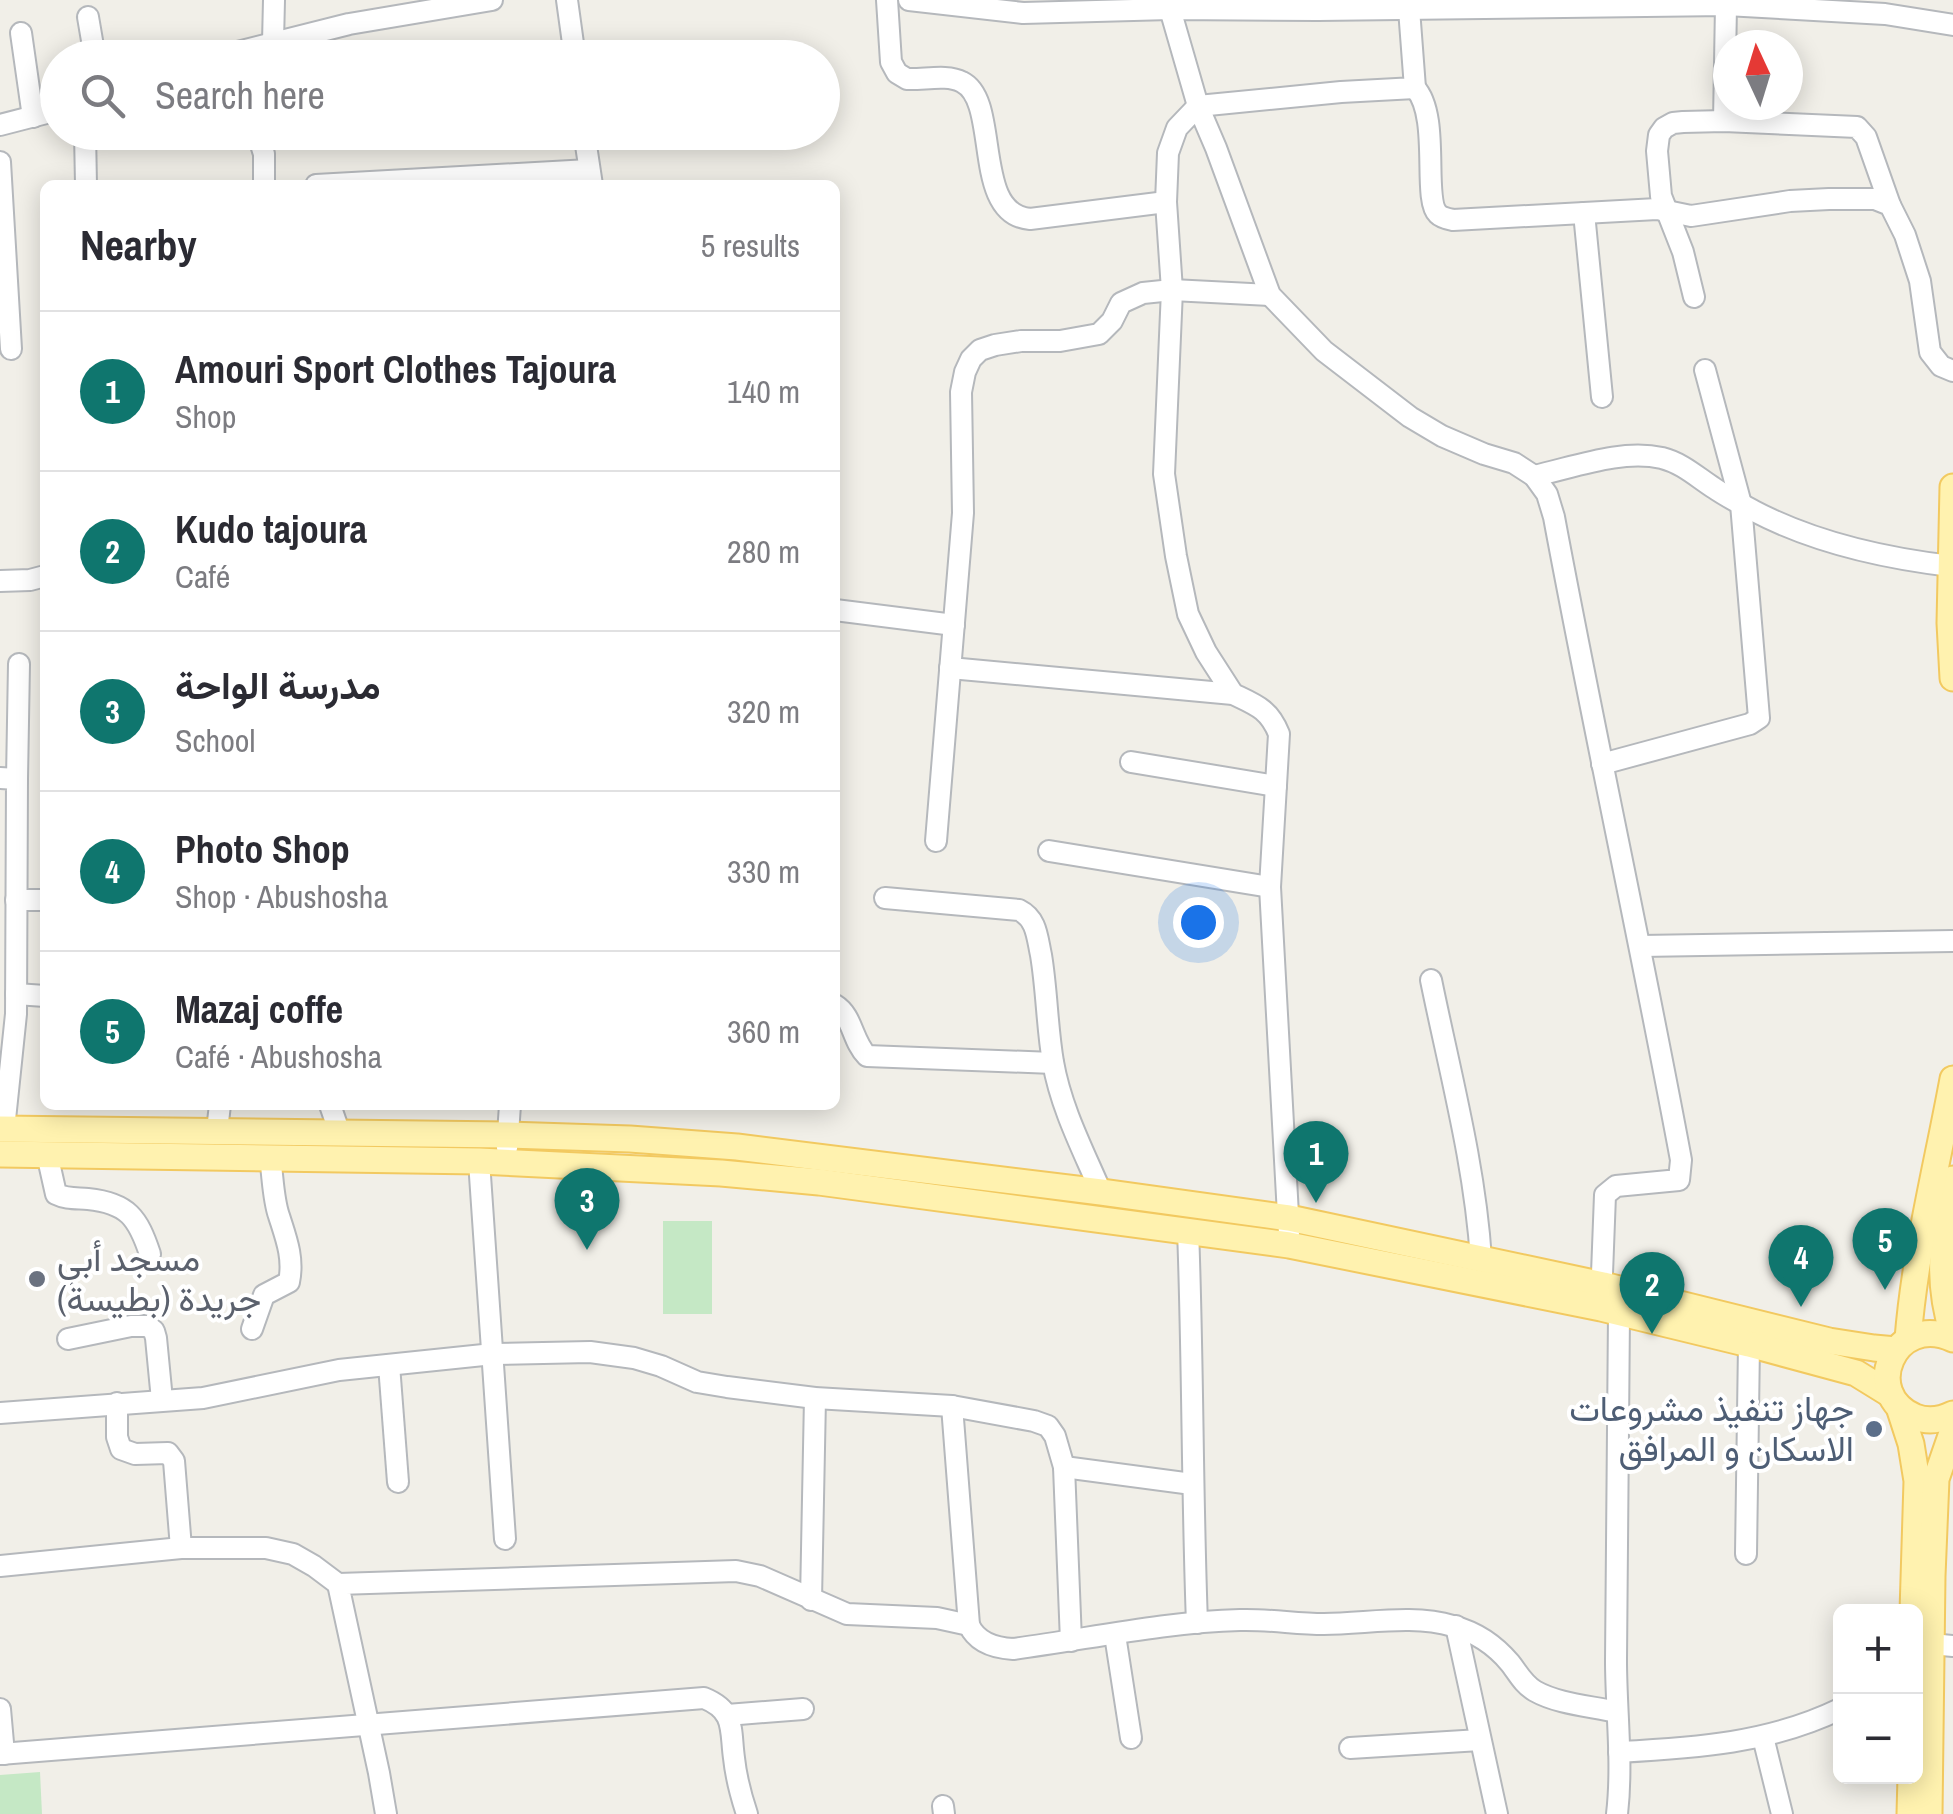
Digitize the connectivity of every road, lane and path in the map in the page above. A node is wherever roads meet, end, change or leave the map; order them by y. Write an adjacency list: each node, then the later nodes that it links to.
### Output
1 (274, 0): 17 (street)
2 (492, 0): 18 (street)
3 (567, 0): 19 (street)
4 (887, 0): 34 (street)
5 (909, 0): 11 (street)
6 (1667, 2): 7 (street); 10 (street)
7 (1526, 3): 12 (street)
8 (1195, 5): 9 (street); 11 (street)
9 (1317, 5): 12 (street)
10 (1726, 5): 14 (street); 24 (street)
11 (1170, 9): 21 (street)
12 (1409, 9): 20 (street)
13 (88, 17): 16 (street)
14 (1953, 25)
15 (21, 32): 23 (street)
16 (92, 40)
17 (272, 40)
18 (281, 40)
19 (573, 40)
20 (1414, 88): 21 (street); 37 (street)
21 (1198, 106): 34 (street); 40 (street)
22 (40, 115): 23 (street)
23 (33, 117): 25 (street)
24 (1724, 121): 35 (street); 36 (street)
25 (0, 125)
26 (85, 150): 31 (street)
27 (263, 150): 32 (street)
28 (587, 150): 30 (street)
29 (0, 162): 38 (street)
30 (591, 178): 33 (street)
31 (86, 180)
32 (264, 180)
33 (512, 180)
34 (1166, 202): 39 (street)
35 (1890, 205): 36 (street); 44 (street)
36 (1666, 210): 37 (street); 41 (street)
37 (1584, 213): 45 (street)
38 (3, 234): 42 (street)
39 (1172, 290): 40 (street); 53 (street); 57 (street)
40 (1270, 296): 46 (street)
41 (1694, 297)
42 (11, 349)
43 (1704, 370): 48 (street)
44 (1953, 372)
45 (1602, 396)
46 (1534, 476): 48 (street); 59 (street)
47 (1953, 487): 49 (main road)
48 (1742, 504): 49 (street); 59 (street)
49 (1951, 566): 56 (main road)
50 (40, 577): 51 (street)
51 (0, 581)
52 (840, 611): 53 (street)
53 (954, 626): 55 (street)
54 (19, 664): 60 (street)
55 (950, 668): 57 (street); 62 (street)
56 (1953, 678)
57 (1233, 694): 61 (street)
58 (1131, 762): 61 (street)
59 (1602, 764): 69 (street)
60 (8, 778): 66 (street)
61 (1276, 786): 64 (street)
62 (936, 841)
63 (1049, 852): 64 (street)
64 (1270, 887): 89 (street)
65 (885, 898): 74 (street)
66 (16, 900): 67 (street); 72 (street)
67 (40, 900)
68 (1953, 940): 69 (street)
69 (1641, 946): 94 (street)
70 (1431, 980): 93 (street)
71 (40, 998): 72 (street)
72 (11, 1007): 81 (street)
73 (840, 1008): 74 (street)
74 (1054, 1063): 88 (street)
75 (1953, 1079): 84 (main road)
76 (332, 1110): 79 (street)
77 (510, 1110): 80 (street)
78 (219, 1118): 79 (main road); 81 (main road)
79 (339, 1131): 80 (main road)
80 (508, 1135): 86 (street); 88 (main road)
81 (1, 1138): 82 (main road)
82 (47, 1154): 83 (main road); 92 (street)
83 (270, 1158): 85 (main road); 95 (street)
84 (1946, 1158): 99 (main road)
85 (479, 1161): 86 (main road); 100 (street)
86 (506, 1162): 90 (main road)
87 (1953, 1179): 96 (main road)
88 (1101, 1192): 89 (main road)
89 (1289, 1218): 91 (street); 93 (main road)
90 (1188, 1230): 91 (main road); 113 (street)
91 (1289, 1245): 94 (main road)
92 (150, 1254)
93 (1481, 1259): 94 (main road)
94 (1608, 1302): 98 (main road); 99 (main road); 129 (street)
95 (252, 1329)
96 (1953, 1336): 99 (main road)
97 (68, 1339): 103 (street)
98 (1749, 1344): 104 (main road); 116 (street)
99 (1902, 1344): 104 (main road)
100 (493, 1354): 101 (street); 102 (street); 114 (street)
101 (388, 1364): 103 (street); 112 (street)
102 (815, 1398): 107 (street); 119 (street)
103 (162, 1400): 105 (street)
104 (1894, 1400): 109 (main road); 120 (main road)
105 (117, 1402): 108 (street); 115 (street)
106 (0, 1404): 108 (street)
107 (952, 1406): 111 (street); 122 (street)
108 (0, 1413)
109 (1953, 1414)
110 (1953, 1430): 126 (main road)
111 (1064, 1468): 113 (street); 125 (street)
112 (398, 1482)
113 (1192, 1484): 121 (street)
114 (505, 1539)
115 (180, 1548): 117 (street); 118 (street)
116 (1746, 1554)
117 (0, 1566)
118 (338, 1584): 119 (street); 132 (street)
119 (811, 1600): 122 (street)
120 (1913, 1604)
121 (1197, 1623): 123 (street); 124 (street)
122 (970, 1625): 125 (street)
123 (1456, 1626): 129 (street); 135 (street)
124 (1114, 1635): 125 (street); 133 (street)
125 (1071, 1641)
126 (1942, 1645): 146 (main road)
127 (0, 1709): 138 (street)
128 (802, 1709): 131 (street)
129 (1616, 1712): 137 (street)
130 (1833, 1712): 134 (street)
131 (727, 1715): 132 (street); 141 (street)
132 (368, 1724): 138 (street); 140 (street)
133 (1132, 1738)
134 (1763, 1738): 137 (street); 144 (street)
135 (1480, 1740): 136 (street); 142 (street)
136 (1350, 1748)
137 (1619, 1752): 143 (street)
138 (2, 1754)
139 (1910, 1784): 145 (main road)
140 (386, 1814)
141 (747, 1814)
142 (1497, 1814)
143 (1617, 1814)
144 (1782, 1814)
145 (1910, 1814)
146 (1929, 1814)

